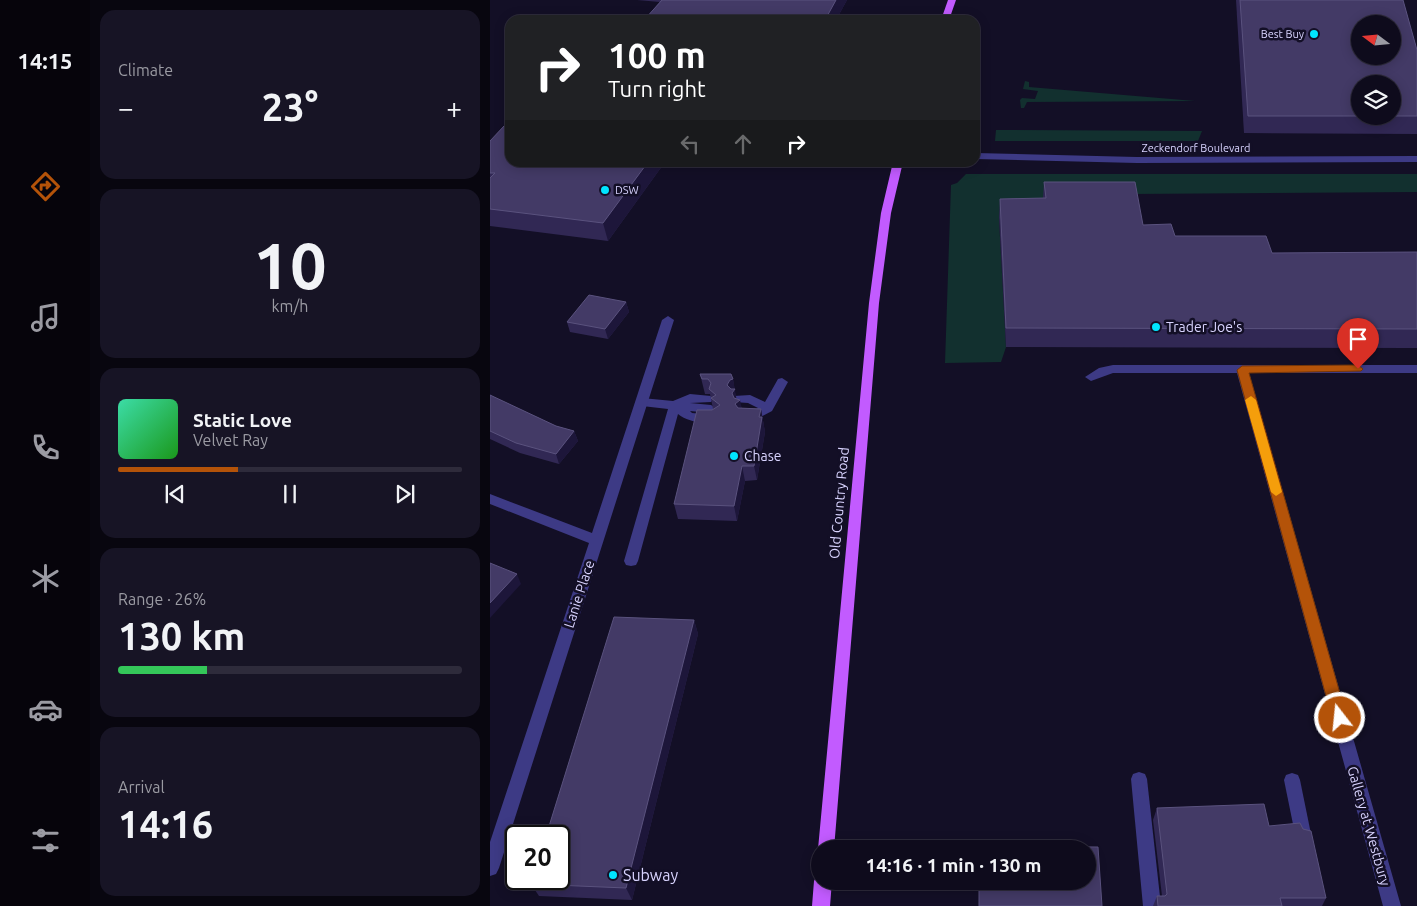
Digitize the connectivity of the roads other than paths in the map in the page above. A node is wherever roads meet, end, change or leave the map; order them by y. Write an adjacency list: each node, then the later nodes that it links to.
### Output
1 (952, 0): 2 (main road)
2 (947, 15)
3 (980, 156): 4 (street, Zeckendorf Boulevard)
4 (1417, 159)
5 (897, 167): 20 (main road, Old Country Road)
6 (668, 320): 11 (street, Lanie Place)
7 (1417, 369): 8 (street)
8 (1242, 370): 9 (street); 25 (street, Gallery at Westbury)
9 (1092, 377)
10 (782, 382): 13 (street)
11 (642, 402): 12 (street); 15 (street, Lanie Place)
12 (675, 405): 12 (street); 16 (street)
13 (742, 409)
14 (490, 499): 15 (street)
15 (596, 540): 21 (street, Lanie Place)
16 (631, 561)
17 (1139, 779): 24 (street)
18 (1292, 780): 19 (street)
19 (1303, 834)
20 (827, 840)
21 (490, 868)
22 (822, 890): 23 (main road)
23 (821, 906)
24 (1152, 906)
25 (1392, 906)

